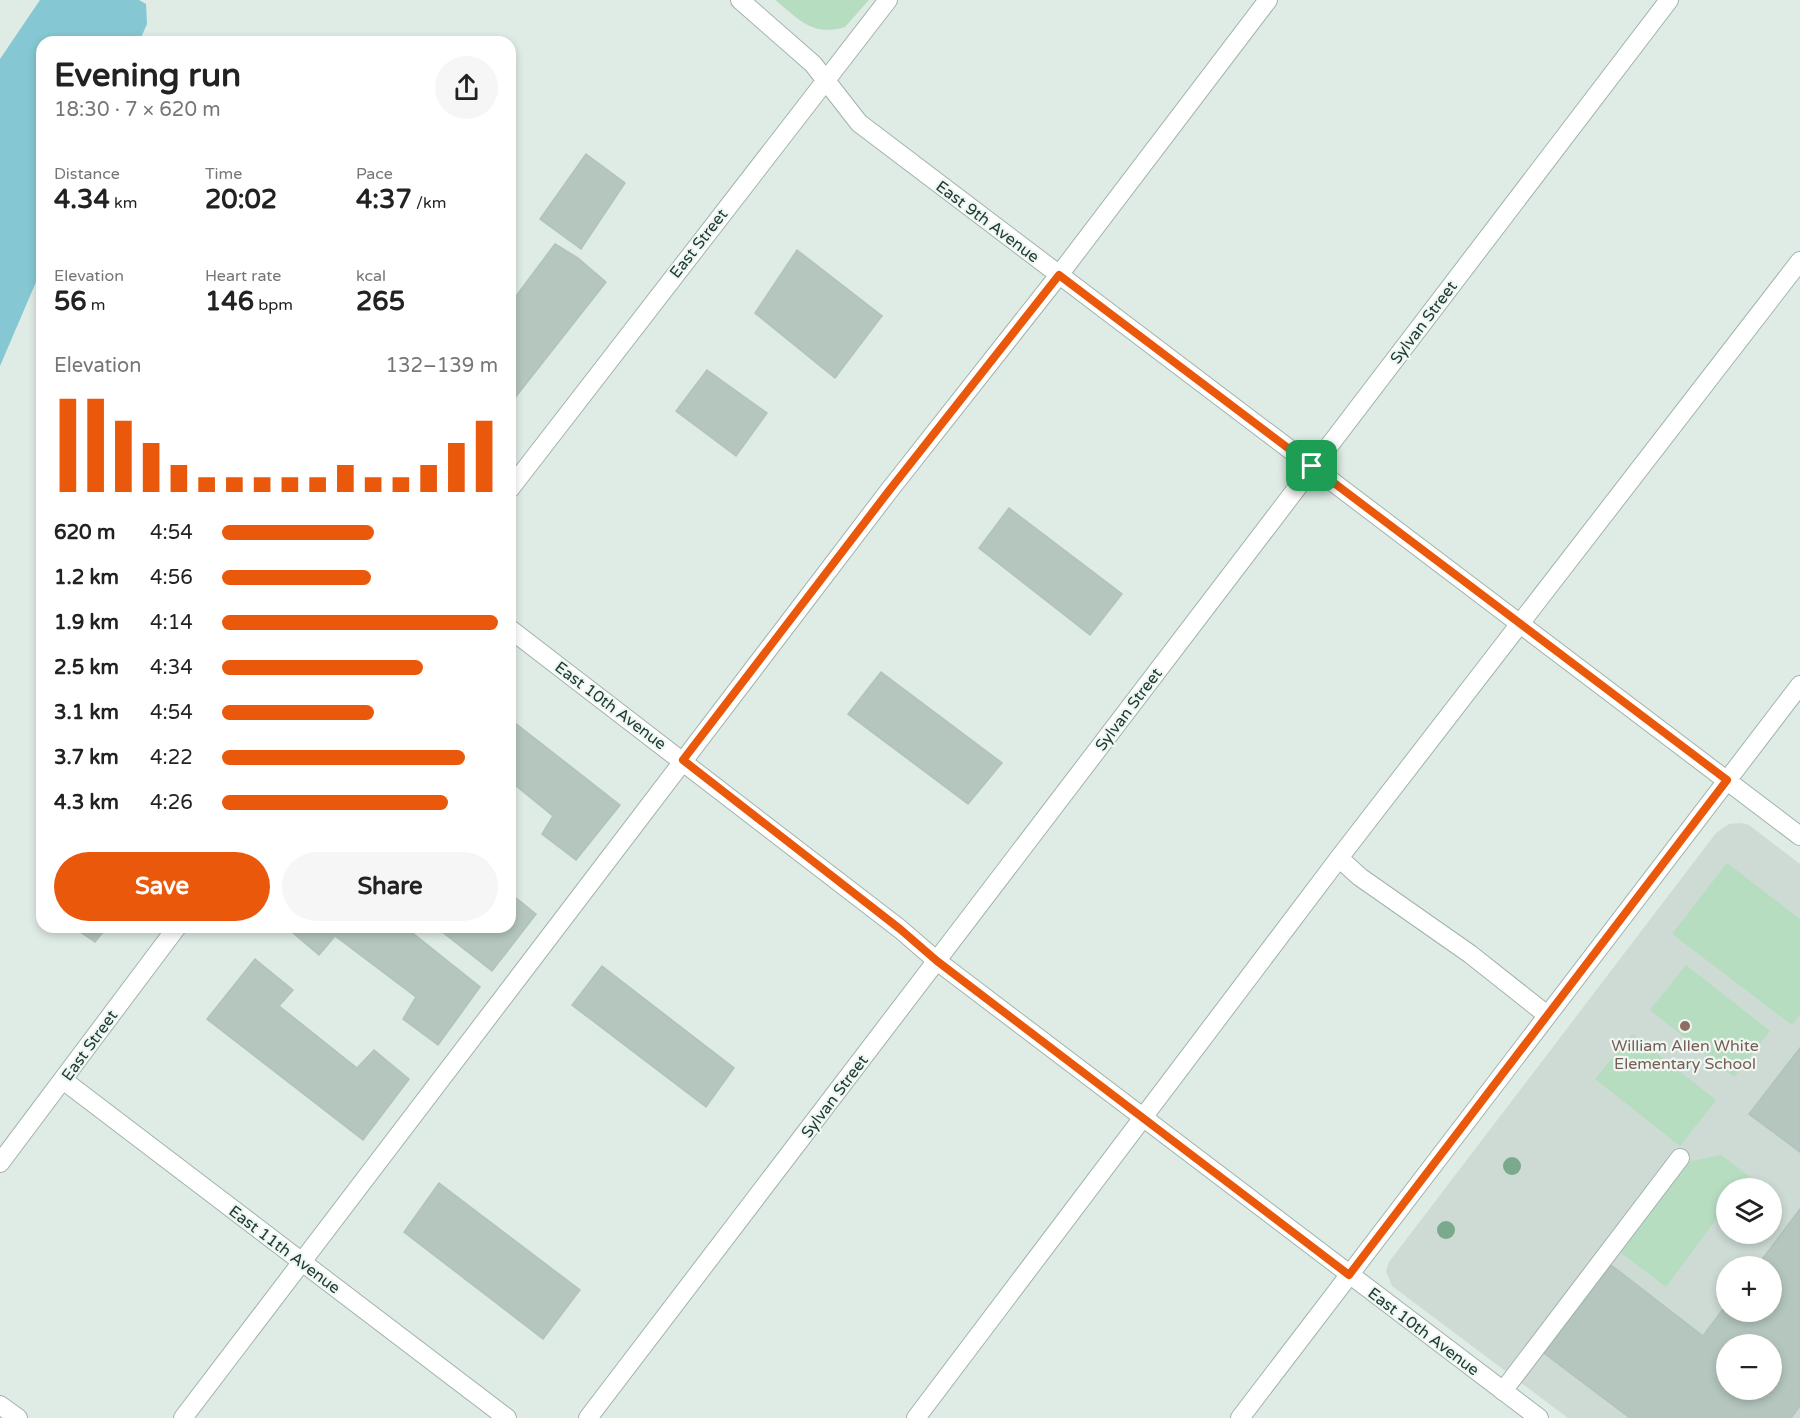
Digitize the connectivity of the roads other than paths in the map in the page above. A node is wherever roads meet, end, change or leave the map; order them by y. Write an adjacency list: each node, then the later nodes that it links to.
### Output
1 (740, 0): 5 (street, East 9th Avenue)
2 (888, 0): 5 (street, East Street)
3 (1268, 0): 7 (street)
4 (1669, 0): 8 (street, Sylvan Street)
5 (825, 81): 7 (street, East 9th Avenue); 9 (street, East Street)
6 (1800, 261): 10 (street)
7 (1059, 275): 8 (street, East 9th Avenue); 13 (street)
8 (1312, 466): 10 (street, East 9th Avenue); 18 (street, Sylvan Street)
9 (516, 481)
10 (1521, 625): 14 (street, East 9th Avenue); 16 (street)
11 (516, 633): 13 (street, East 10th Avenue)
12 (1800, 685): 14 (street)
13 (683, 760): 18 (street, East 10th Avenue); 24 (street)
14 (1727, 780): 15 (street, East 9th Avenue); 19 (street)
15 (1800, 836)
16 (1339, 858): 19 (street); 21 (street)
17 (173, 933): 20 (street, East Street)
18 (937, 961): 21 (street, East 10th Avenue); 31 (street, Sylvan Street)
19 (1547, 1015): 25 (street)
20 (63, 1080): 23 (street, East Street); 24 (street, East 11th Avenue)
21 (1143, 1119): 25 (street, East 10th Avenue); 32 (street)
22 (1680, 1158): 26 (street)
23 (0, 1163)
24 (302, 1262): 29 (street); 30 (street, East 11th Avenue)
25 (1349, 1275): 26 (street, East 10th Avenue); 33 (street)
26 (1503, 1391): 34 (street, East 10th Avenue)
27 (0, 1405): 28 (street)
28 (18, 1418)
29 (183, 1418)
30 (507, 1418)
31 (588, 1418)
32 (916, 1418)
33 (1240, 1418)
34 (1539, 1418)

